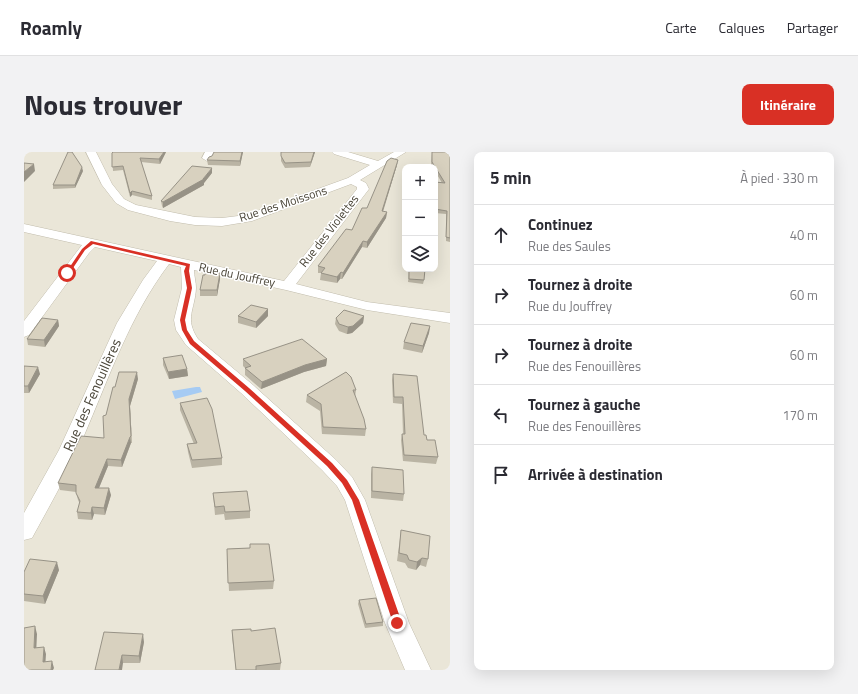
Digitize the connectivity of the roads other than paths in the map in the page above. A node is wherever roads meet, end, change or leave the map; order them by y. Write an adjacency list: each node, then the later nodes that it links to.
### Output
1 (91, 152): 5 (street, Rue des Moissons)
2 (338, 152): 4 (street)
3 (401, 152): 4 (street, Rue des Moissons)
4 (377, 164): 5 (street, Rue des Moissons)
5 (352, 180): 10 (street, Rue des Violettes)
6 (24, 228): 7 (street, Rue du Jouffrey)
7 (92, 242): 8 (street, Rue du Jouffrey); 12 (street)
8 (165, 260): 9 (street, Rue du Jouffrey); 13 (street, Rue des Fenouillères)
9 (188, 265): 10 (street, Rue du Jouffrey); 14 (street)
10 (287, 286): 11 (street, Rue du Jouffrey)
11 (450, 318)
12 (24, 332)
13 (24, 532)
14 (418, 670)

